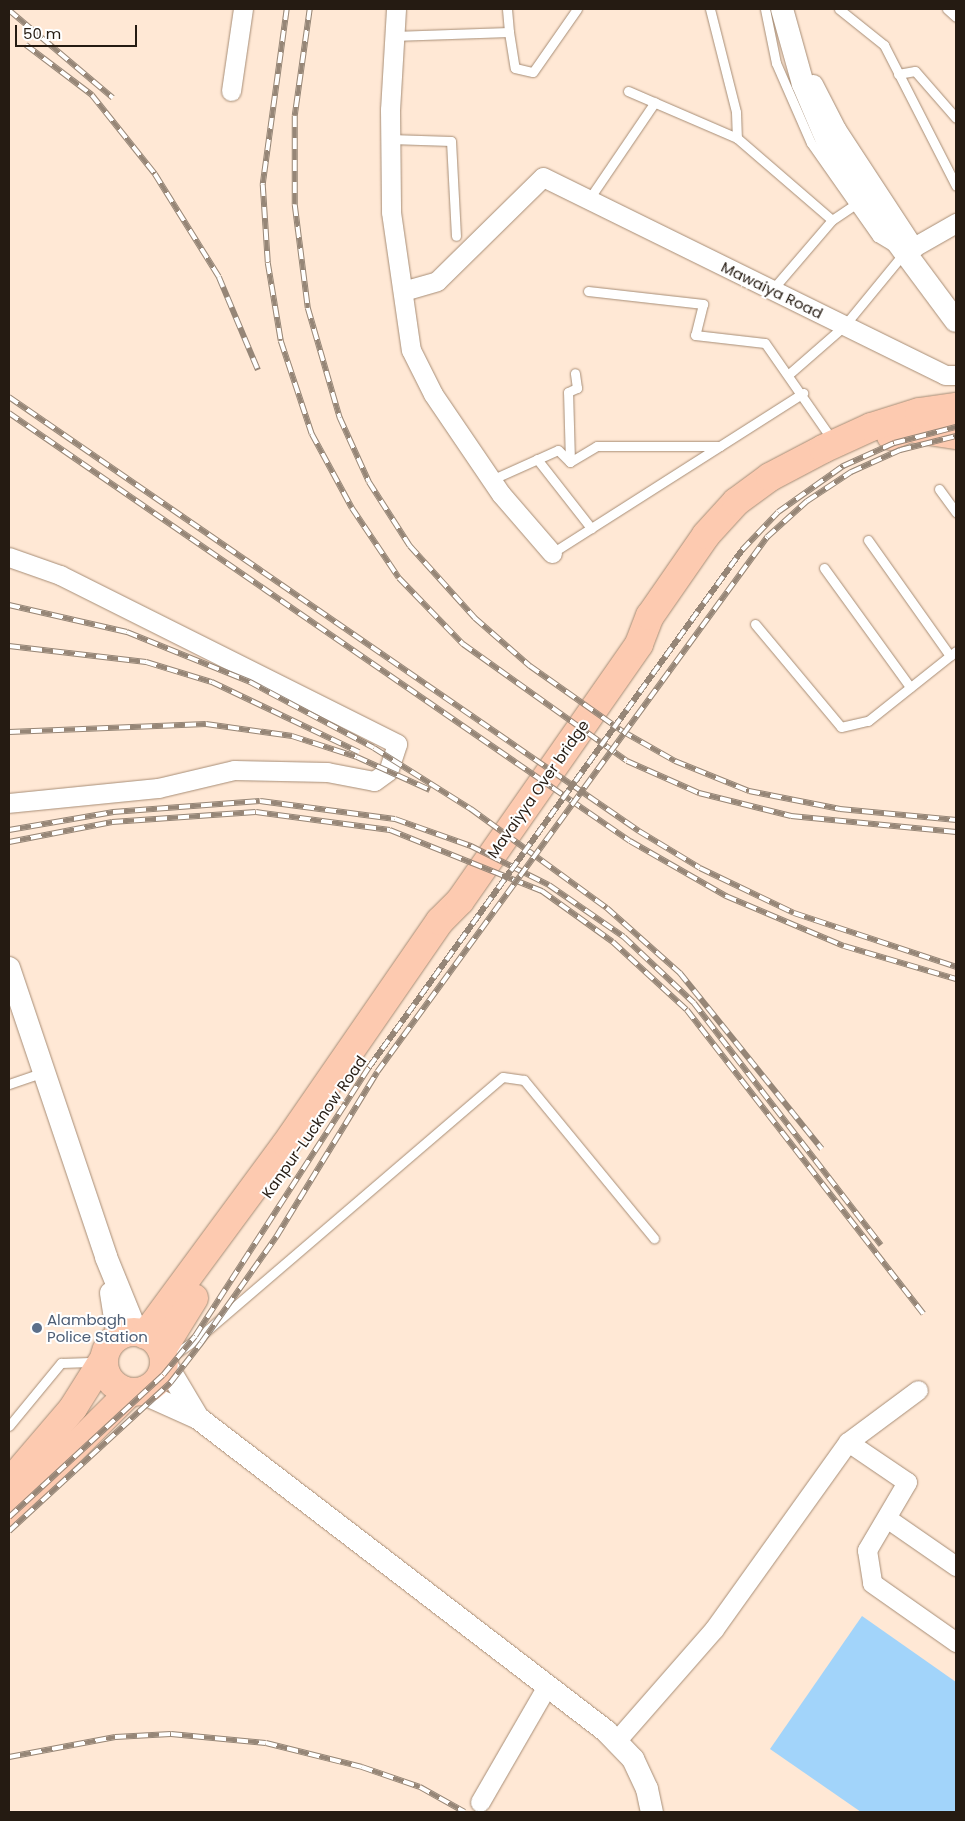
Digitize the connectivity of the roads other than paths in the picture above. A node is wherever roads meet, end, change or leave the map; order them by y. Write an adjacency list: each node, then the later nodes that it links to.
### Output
1 (243, 9): 16 (street)
2 (396, 9): 13 (street)
3 (507, 9): 12 (lane)
4 (577, 9): 12 (lane)
5 (710, 9): 19 (lane)
6 (765, 9): 23 (lane)
7 (782, 9): 27 (street)
8 (794, 9): 27 (street)
9 (839, 9): 14 (lane)
10 (947, 9): 11 (lane)
11 (956, 16)
12 (509, 32): 13 (lane)
13 (393, 36): 20 (street)
14 (898, 74): 18 (lane); 21 (lane)
15 (628, 90): 17 (lane)
16 (231, 91)
17 (655, 102): 19 (lane); 22 (lane)
18 (956, 118)
19 (737, 138): 24 (lane)
20 (390, 139): 26 (lane); 28 (street)
21 (956, 186)
22 (589, 199): 28 (street, Mawaiya Road); 29 (street, Mawaiya Road)
23 (853, 206): 24 (lane); 27 (lane)
24 (832, 220): 29 (lane)
25 (956, 223): 27 (street)
26 (456, 236)
27 (910, 250): 31 (street); 32 (lane)
28 (403, 291): 43 (street)
29 (772, 291): 32 (street, Mawaiya Road)
30 (588, 292): 34 (lane)
31 (956, 321)
32 (844, 326): 34 (lane); 35 (street, Mawaiya Road)
33 (575, 372): 42 (lane)
34 (789, 374): 36 (lane)
35 (956, 375)
36 (804, 393): 39 (lane); 40 (lane)
37 (956, 407): 39 (main road)
38 (956, 435): 52 (main road)
39 (835, 444): 52 (main road)
40 (720, 446): 42 (lane); 46 (lane)
41 (537, 459): 42 (lane); 43 (lane); 46 (lane)
42 (570, 462)
43 (491, 480): 48 (street)
44 (939, 489): 45 (lane)
45 (956, 512)
46 (591, 528): 48 (lane)
47 (868, 540): 53 (lane)
48 (552, 554)
49 (9, 556): 55 (street)
50 (824, 568): 54 (lane)
51 (755, 624): 54 (lane)
52 (639, 644): 56 (main road, Mavaiyya Over bridge)
53 (953, 653): 54 (lane)
54 (910, 687)
55 (9, 803)
56 (478, 875): 61 (main road, Kanpur-Lucknow Road)
57 (9, 968): 58 (street)
58 (44, 1071): 59 (lane); 61 (street)
59 (9, 1084)
60 (654, 1238): 61 (lane)
61 (145, 1343): 62 (main road, Kanpur-Lucknow Road); 64 (main road, Kanpur-Lucknow Road); 65 (street)
62 (102, 1362): 64 (main road); 66 (lane); 68 (main road, Kanpur-Lucknow Road)
63 (918, 1390): 67 (street)
64 (135, 1392): 65 (street); 69 (main road, Kanpur-Lucknow Road)
65 (198, 1418): 73 (street)
66 (9, 1426)
67 (848, 1442): 70 (street); 74 (street)
68 (9, 1483)
69 (9, 1512)
70 (888, 1519): 71 (street); 72 (street)
71 (956, 1566)
72 (956, 1642)
73 (547, 1686): 74 (street); 75 (street)
74 (616, 1741): 76 (street)
75 (480, 1802)
76 (652, 1812)

